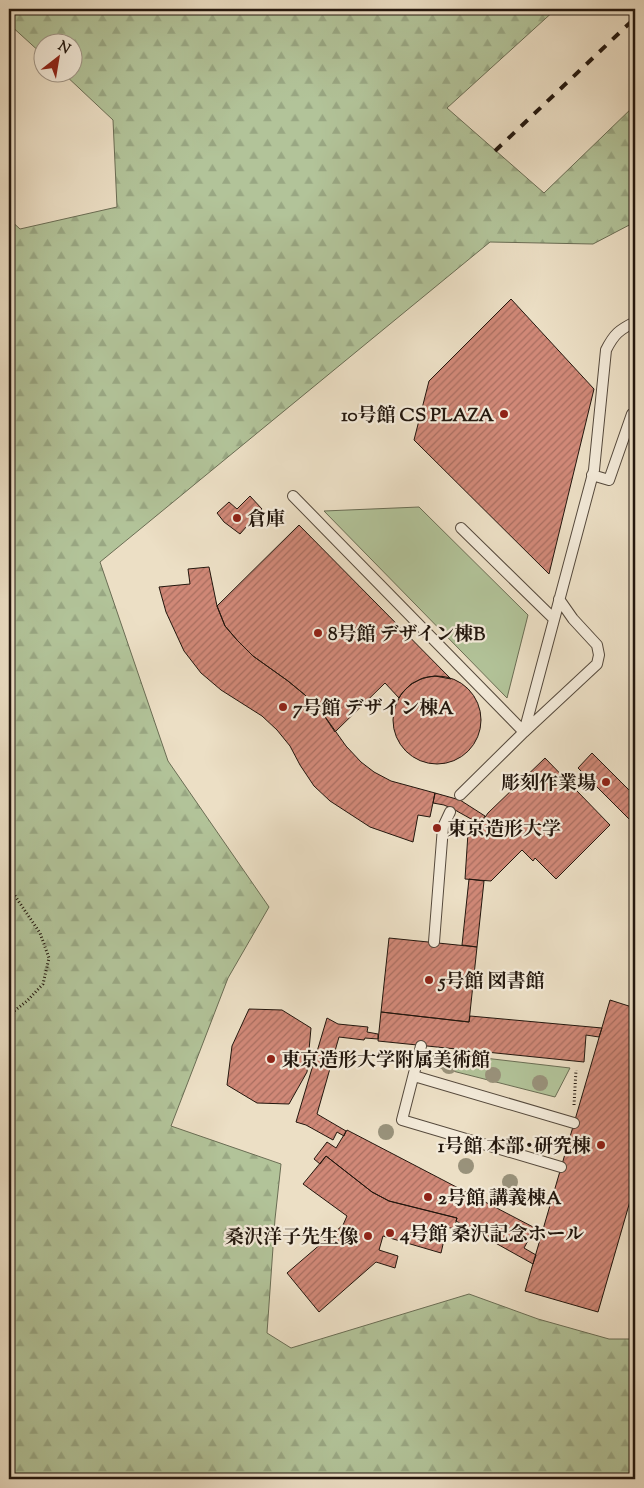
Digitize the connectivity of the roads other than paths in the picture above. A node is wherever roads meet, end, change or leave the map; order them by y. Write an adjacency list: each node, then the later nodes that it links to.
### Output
1 (635, 322): 3 (lane)
2 (635, 415): 3 (lane)
3 (592, 476): 6 (lane)
4 (293, 496): 8 (lane)
5 (461, 528): 7 (lane)
6 (559, 599): 7 (lane); 8 (lane)
7 (554, 619): 8 (lane)
8 (524, 732): 9 (lane)
9 (460, 795)
10 (450, 812): 11 (lane)
11 (434, 942)
12 (421, 1046): 13 (lane)
13 (414, 1076): 14 (lane); 15 (lane)
14 (574, 1123)
15 (561, 1167)

